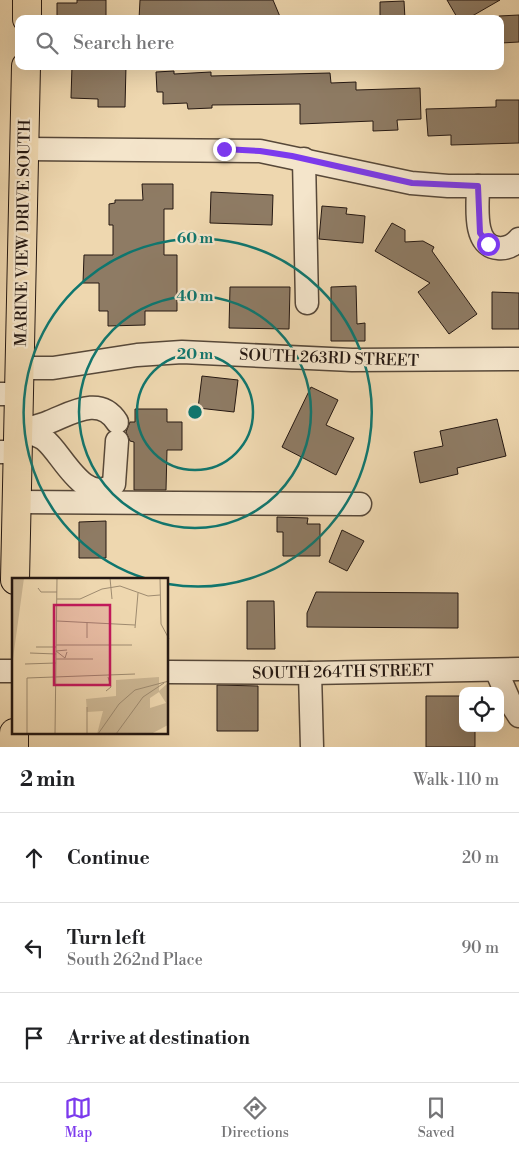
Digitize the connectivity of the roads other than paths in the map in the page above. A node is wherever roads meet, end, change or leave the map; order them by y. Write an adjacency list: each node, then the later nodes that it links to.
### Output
1 (27, 0): 2 (main road)
2 (27, 15)
3 (26, 70): 4 (main road, MARINE VIEW DRIVE SOUTH)
4 (25, 149): 5 (street); 11 (main road, MARINE VIEW DRIVE SOUTH)
5 (304, 159): 6 (street); 9 (street)
6 (478, 186): 7 (street); 8 (street)
7 (519, 186)
8 (519, 238)
9 (307, 303)
10 (519, 359): 11 (street, SOUTH 263RD STREET)
11 (13, 385): 12 (main road, MARINE VIEW DRIVE SOUTH)
12 (12, 445): 12 (street); 13 (main road, MARINE VIEW DRIVE SOUTH)
13 (17, 502): 14 (street); 15 (main road, MARINE VIEW DRIVE SOUTH)
14 (360, 504)
15 (8, 542): 16 (main road, MARINE VIEW DRIVE SOUTH)
16 (15, 578)
17 (519, 669): 18 (street, SOUTH 264TH STREET)
18 (496, 670): 20 (street, SOUTH 264TH STREET); 21 (street)
19 (169, 672): 20 (street, SOUTH 264TH STREET)
20 (310, 673): 24 (street)
21 (519, 716)
22 (14, 734): 23 (main road)
23 (14, 747)
24 (312, 747)

